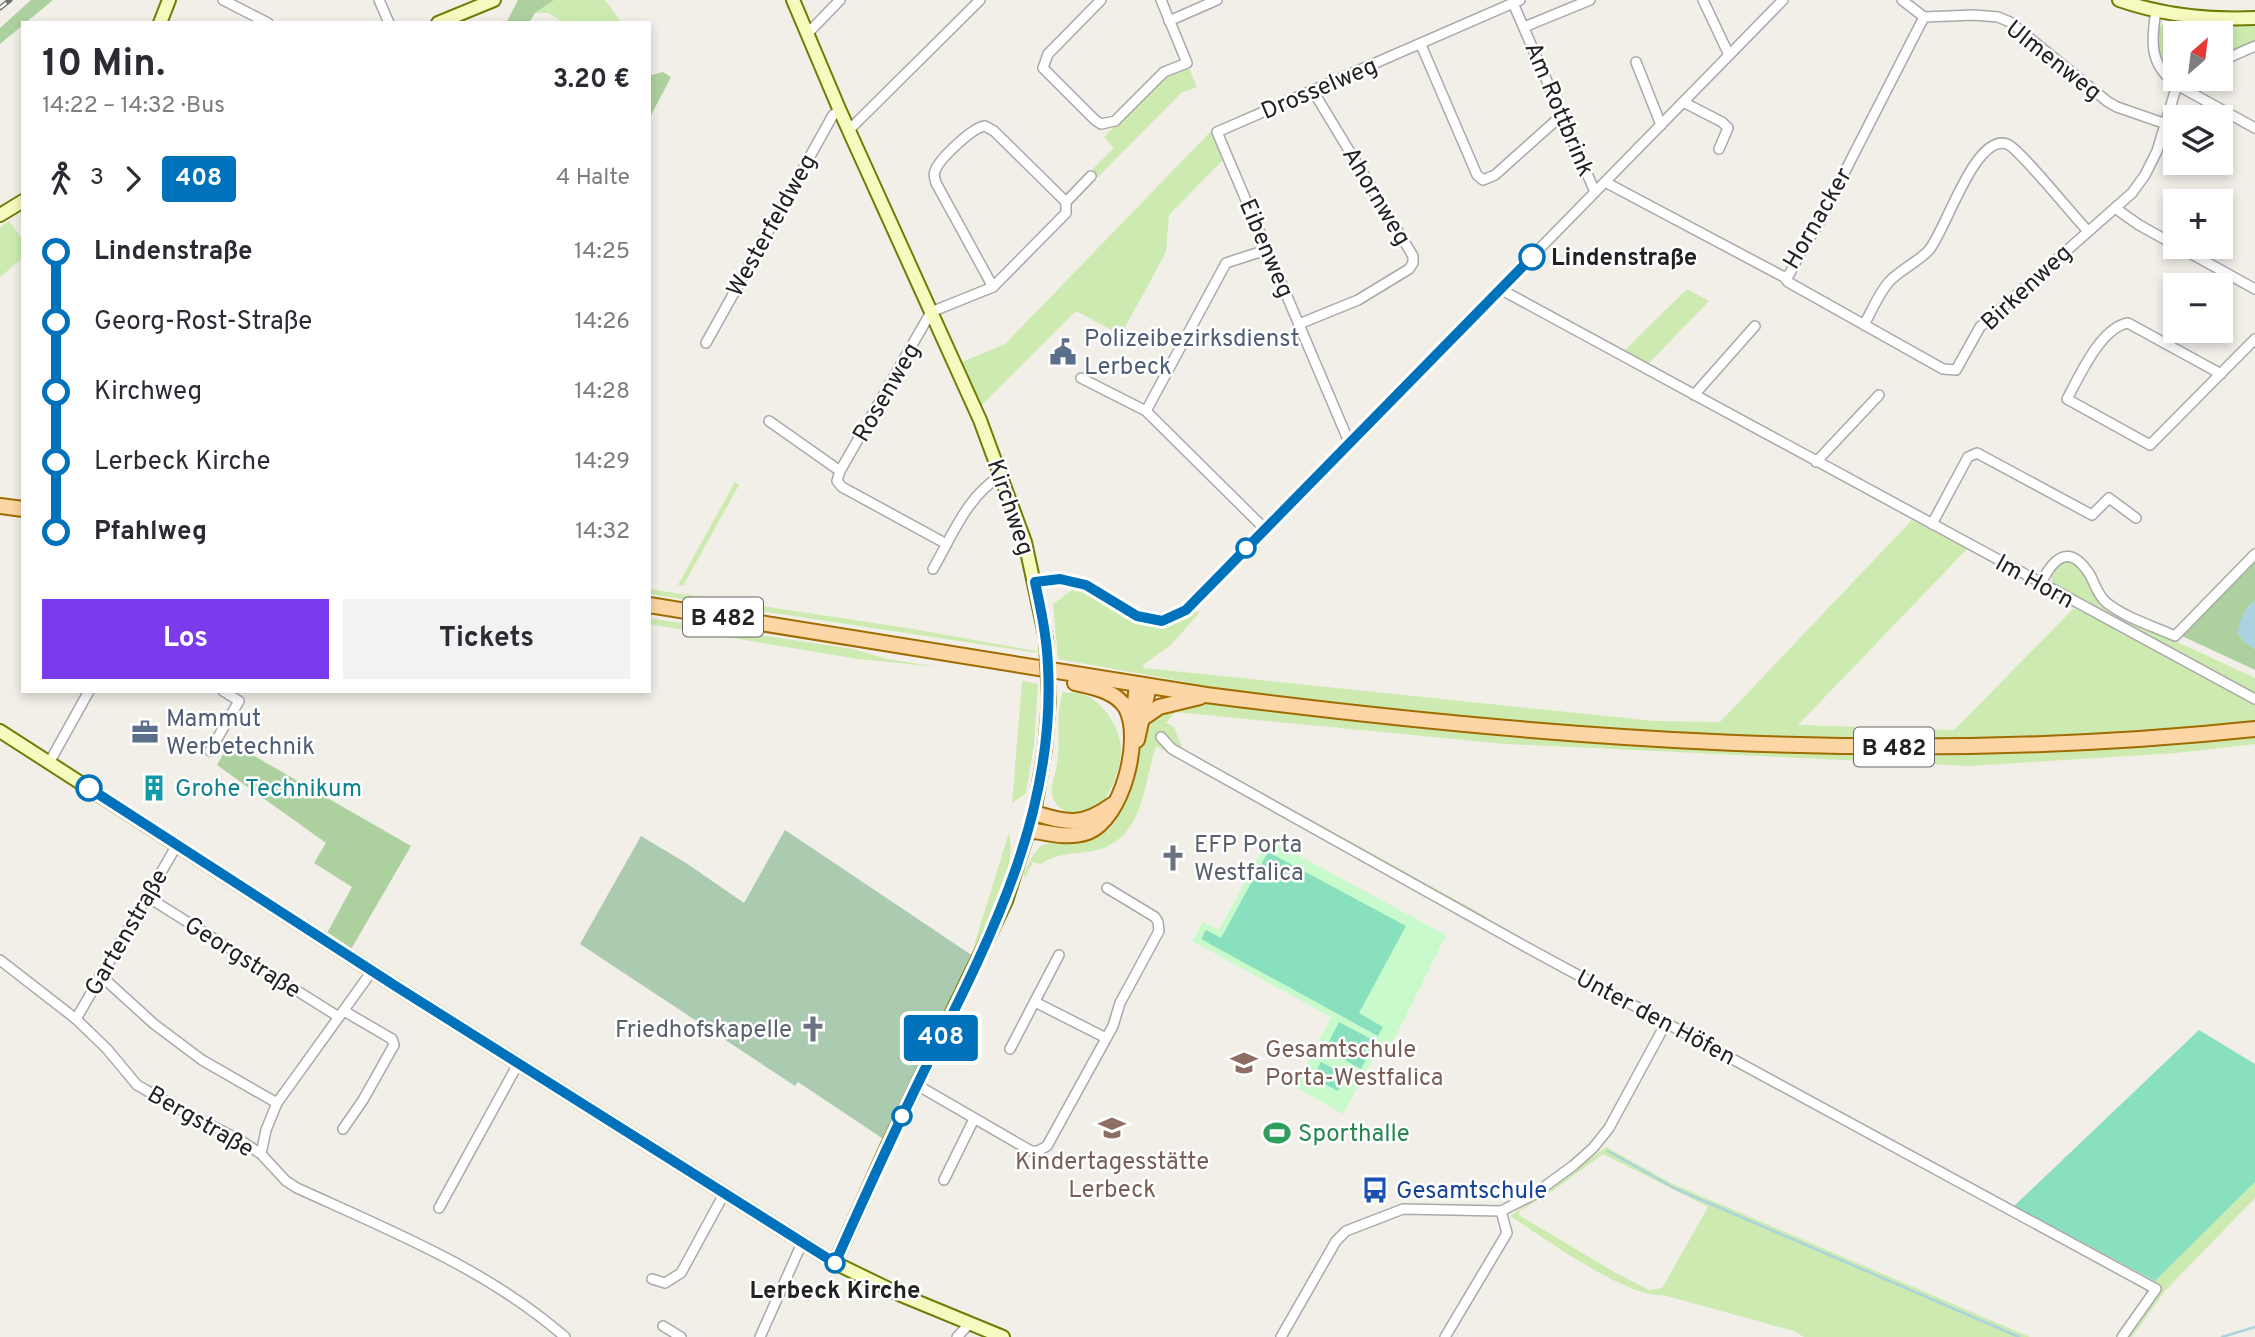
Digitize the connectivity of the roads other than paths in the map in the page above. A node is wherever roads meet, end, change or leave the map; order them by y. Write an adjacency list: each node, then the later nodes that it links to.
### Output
1 (169, 0): 21 (street)
2 (223, 0): 22 (street)
3 (379, 0): 23 (street)
4 (494, 0): 24 (street)
5 (793, 0): 27 (street, Kirchweg)
6 (841, 0): 27 (street)
7 (979, 0): 42 (street)
8 (1101, 0): 25 (street)
9 (1161, 0): 25 (street)
10 (1217, 0): 25 (street)
11 (1590, 0): 17 (street, Am Rottbrink)
12 (1703, 0): 30 (street)
13 (1783, 0): 30 (street)
14 (1902, 0): 19 (street)
15 (2119, 0): 18 (street)
16 (1517, 2): 26 (street, Am Rottbrink); 28 (street, Drosselweg)
17 (1579, 3): 26 (street, Am Rottbrink)
18 (2156, 11): 20 (street); 33 (street)
19 (1924, 17): 39 (street, Ulmenweg); 57 (street, Hornacker)
20 (2255, 18)
21 (161, 21)
22 (264, 21)
23 (388, 21)
24 (443, 21)
25 (1169, 22)
26 (1524, 27): 38 (street, Am Rottbrink)
27 (808, 33): 37 (street, Kirchweg)
28 (1421, 45): 34 (street, Drosselweg); 38 (street)
29 (2255, 46): 31 (street)
30 (1729, 55): 36 (street)
31 (2233, 56)
32 (1636, 62): 40 (street)
33 (2163, 71)
34 (1313, 91): 44 (street, Drosselweg); 62 (street, Ahornweg)
35 (2192, 91): 41 (street)
36 (1683, 103): 40 (street); 45 (street)
37 (840, 111): 42 (street, Kirchweg); 66 (street, Westerfeldweg)
38 (1562, 115): 48 (street, Am Rottbrink)
39 (2163, 123)
40 (1661, 125): 47 (street)
41 (2255, 128)
42 (849, 130): 61 (street, Kirchweg)
43 (2163, 131): 51 (street, Birkenweg)
44 (1217, 132): 55 (street, Eibenweg)
45 (1719, 149)
46 (1091, 176): 50 (street)
47 (1605, 182): 48 (street); 57 (street, Hornacker)
48 (1595, 192): 59 (street)
49 (21, 202): 52 (street)
50 (1066, 202): 58 (street); 58 (street)
51 (2116, 208): 53 (street, Birkenweg); 54 (street)
52 (0, 215)
53 (2087, 230): 64 (street, Birkenweg); 64 (street)
54 (2163, 238)
55 (1266, 250): 62 (street, Eibenweg); 71 (street)
56 (2201, 259): 60 (street)
57 (1784, 277): 64 (street, Birkenweg)
58 (993, 287): 61 (street)
59 (1500, 289): 69 (street, Im Horn); 73 (street)
60 (2255, 289)
61 (931, 312): 75 (street, Rosenweg); 76 (street, Kirchweg)
62 (1299, 324): 73 (street, Eibenweg)
63 (1755, 326): 69 (street)
64 (1864, 326)
65 (2255, 339): 67 (street)
66 (706, 343)
67 (2221, 374): 67 (street)
68 (1081, 378): 71 (street)
69 (1694, 395): 74 (street, Im Horn)
70 (1879, 395): 74 (street)
71 (1146, 411): 81 (street)
72 (769, 422): 75 (street, Rosenweg)
73 (1349, 442): 81 (street)
74 (1816, 462): 80 (street, Im Horn)
75 (840, 471): 82 (street, Rosenweg)
76 (1001, 476): 84 (street); 85 (street, Kirchweg)
77 (0, 506): 78 (main road)
78 (21, 509)
79 (2136, 518): 80 (street)
80 (1932, 524): 86 (street, Im Horn)
81 (1265, 529): 85 (street)
82 (941, 541)
83 (2255, 554): 86 (street)
84 (933, 569)
85 (1035, 582): 101 (street, Kirchweg, bridge)
86 (2040, 583): 93 (street, Im Horn)
87 (651, 605): 88 (main road, B 482)
88 (1042, 669): 89 (main road, B 482); 94 (main road)
89 (1143, 685): 92 (main road, B 482); 94 (main road)
90 (88, 693): 99 (street)
91 (226, 693): 98 (street)
92 (1206, 695): 94 (main road); 95 (main road, B 482)
93 (2255, 699)
94 (1138, 721): 100 (main road)
95 (2255, 729)
96 (0, 731): 99 (street)
97 (1161, 737): 113 (street, Unter den Höfen)
98 (211, 751)
99 (49, 763): 103 (street)
100 (1116, 802): 101 (main road); 102 (main road)
101 (1034, 813): 102 (street, Kirchweg)
102 (1029, 830): 117 (street, Kirchweg)
103 (177, 845): 105 (street, Gartenstraße); 108 (street)
104 (1107, 888): 114 (street)
105 (146, 896): 109 (street, Gartenstraße); 111 (street, Georgstraße)
106 (1059, 955): 110 (street)
107 (0, 960): 112 (street, Bergstraße)
108 (372, 971): 111 (street); 116 (street)
109 (100, 975): 112 (street, Gartenstraße); 118 (street)
110 (1035, 1002): 114 (street); 115 (street)
111 (341, 1014): 118 (street); 120 (street, Georgstraße)
112 (76, 1019): 121 (street, Bergstraße)
113 (1666, 1023): 125 (street); 138 (street, Unter den Höfen)
114 (1106, 1038): 119 (street)
115 (1010, 1049)
116 (519, 1062): 123 (street); 124 (street)
117 (917, 1085): 119 (street); 127 (street, Kirchweg)
118 (277, 1103): 121 (street)
119 (975, 1119): 122 (street)
120 (343, 1129)
121 (261, 1154): 131 (street, Bergstraße)
122 (944, 1180)
123 (724, 1194): 126 (street); 128 (street)
124 (439, 1208)
125 (1502, 1211): 136 (street); 137 (street)
126 (802, 1242): 127 (street); 133 (street)
127 (835, 1263): 129 (street)
128 (652, 1279)
129 (970, 1324): 134 (street); 135 (street)
130 (663, 1326): 132 (street)
131 (565, 1337)
132 (681, 1337)
133 (760, 1337)
134 (957, 1337)
135 (1003, 1337)
136 (1281, 1337)
137 (1445, 1337)
138 (2122, 1337)

